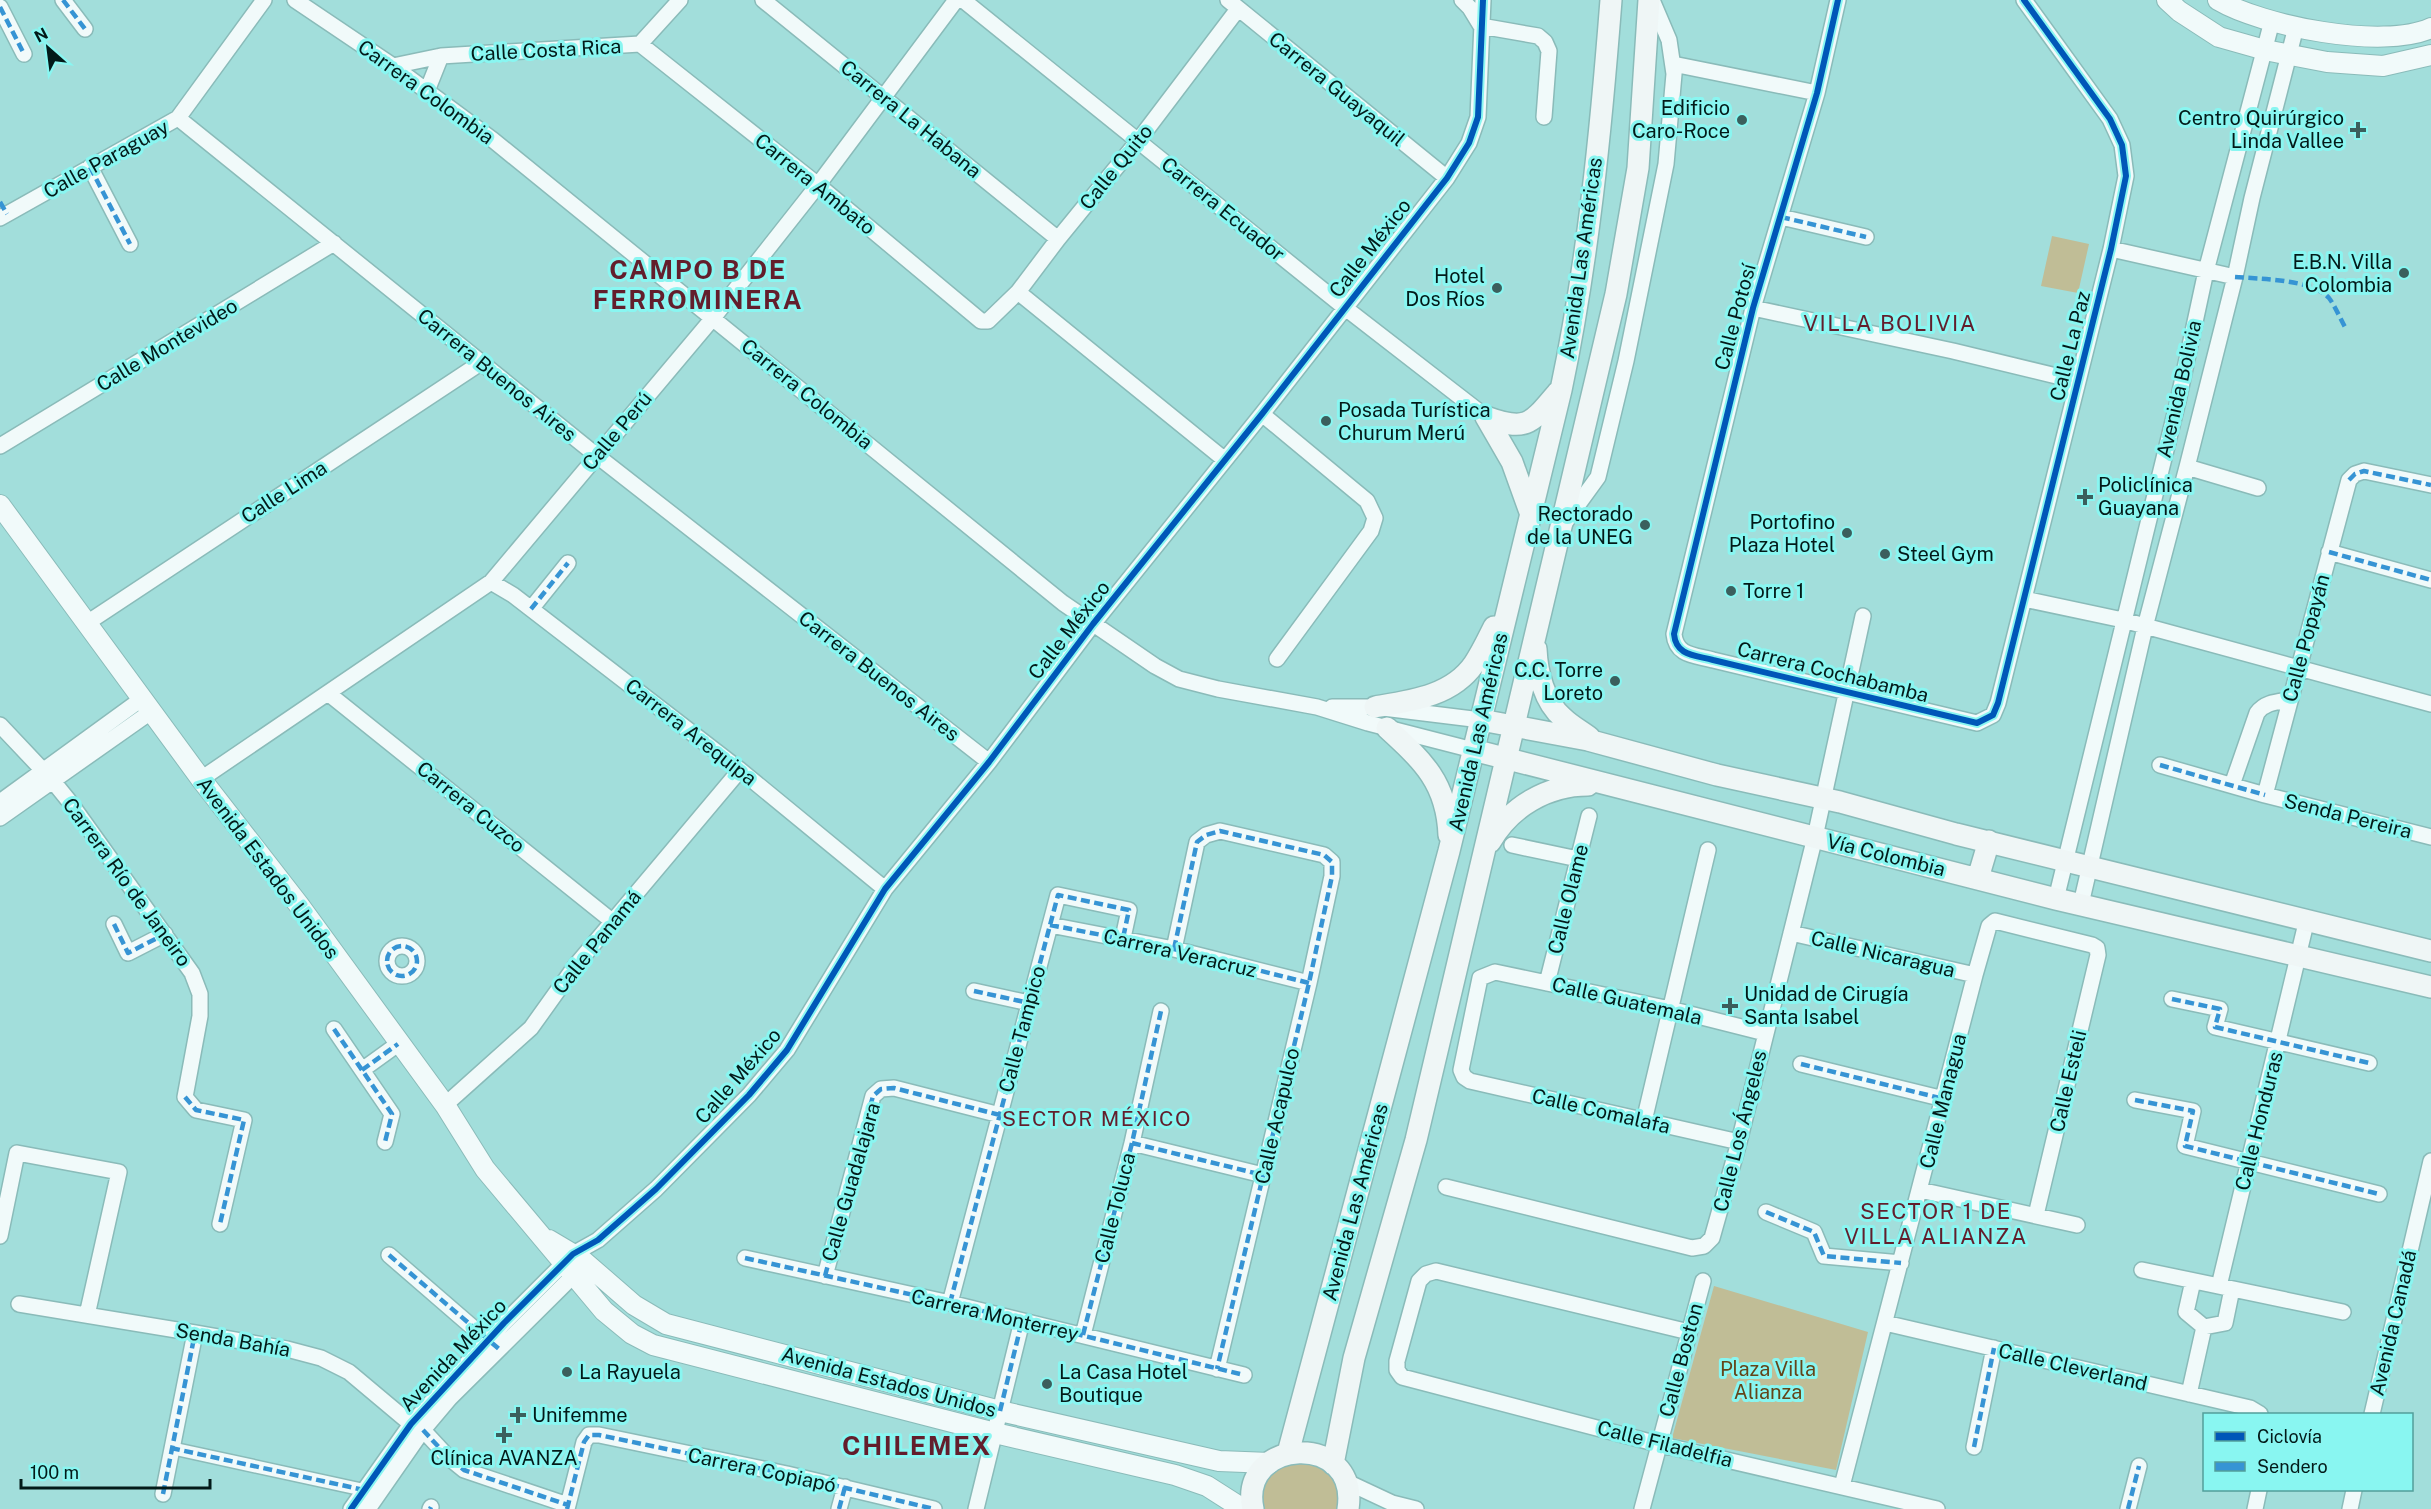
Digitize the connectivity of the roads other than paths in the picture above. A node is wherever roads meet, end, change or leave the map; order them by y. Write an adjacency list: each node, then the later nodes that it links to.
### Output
1 (5, 0): 18 (street)
2 (63, 0): 23 (street)
3 (264, 0): 36 (street, Calle Paraguay)
4 (296, 0): 31 (street, Carrera Colombia)
5 (680, 0): 24 (street, Calle Costa Rica)
6 (763, 0): 34 (street, Carrera La Habana)
7 (956, 0): 34 (street, Calle Perú)
8 (963, 0): 37 (street, Carrera Ecuador)
9 (1462, 0): 20 (street)
10 (1483, 0): 20 (street, Calle México)
11 (1611, 0): 57 (main road, Avenida Las Américas)
12 (1651, 0): 30 (street, Avenida Las Américas); 68 (main road, Avenida Las Américas)
13 (1838, 0): 33 (street, Calle Potosí)
14 (2024, 0): 47 (street, Calle La Paz)
15 (2167, 0): 25 (street)
16 (2218, 0): 19 (street)
17 (1233, 4): 37 (street, Calle Quito); 39 (street, Carrera Guayaquil)
18 (0, 5): 27 (street)
19 (2272, 21): 21 (street); 25 (street, Avenida Bolivia)
20 (1481, 26): 35 (street); 39 (street, Calle México)
21 (2296, 27): 22 (street); 26 (street, Avenida Bolivia)
22 (2431, 28)
23 (85, 29)
24 (640, 44): 29 (street, Calle Costa Rica); 40 (street, Carrera Ambato)
25 (2265, 50): 26 (street); 48 (street, Avenida Bolivia)
26 (2289, 53): 28 (street); 49 (street, Avenida Bolivia)
27 (24, 54)
28 (2431, 55)
29 (441, 56): 31 (street, Calle Costa Rica); 32 (street)
30 (1673, 64): 33 (street); 68 (street, Avenida Las Américas)
31 (393, 66): 32 (street, Carrera Colombia)
32 (427, 91): 53 (street, Carrera Colombia)
33 (1817, 93): 42 (street, Calle Potosí)
34 (885, 98): 40 (street, Calle Perú); 44 (street, Carrera La Habana)
35 (1544, 117)
36 (178, 118): 38 (street, Calle Paraguay); 45 (street, Carrera Buenos Aires)
37 (1138, 141): 44 (street, Calle Quito); 51 (street, Carrera Ecuador)
38 (90, 167): 41 (street, Calle Paraguay); 46 (street)
39 (1447, 178): 51 (street, Calle México)
40 (818, 185): 53 (street, Calle Perú); 54 (street, Carrera Ambato)
41 (2, 211)
42 (1781, 217): 43 (street); 52 (street, Calle Potosí)
43 (1866, 237)
44 (1058, 239): 50 (street, Calle Quito)
45 (334, 243): 55 (street, Carrera Buenos Aires); 60 (street, Calle Montevideo)
46 (130, 244)
47 (2111, 249): 48 (street); 56 (street, Calle La Paz)
48 (2206, 271): 49 (street); 77 (street, Avenida Bolivia)
49 (2235, 277): 63 (street, Avenida Bolivia)
50 (1018, 292): 54 (street, Calle Quito); 62 (street)
51 (1344, 307): 58 (street, Calle México); 59 (street, Carrera Ecuador)
52 (1753, 308): 56 (street); 82 (street, Calle Potosí)
53 (713, 318): 61 (street, Calle Perú); 80 (street, Carrera Colombia)
54 (988, 321)
55 (482, 362): 61 (street, Carrera Buenos Aires); 78 (street, Calle Lima)
56 (2077, 381): 73 (street, Calle La Paz)
57 (1561, 390): 59 (main road); 67 (main road, Avenida Las Américas)
58 (1262, 414): 62 (street, Calle México); 83 (street)
59 (1486, 417): 67 (main road)
60 (0, 446)
61 (597, 455): 72 (street, Calle Perú); 100 (street, Carrera Buenos Aires)
62 (1225, 460): 80 (street, Calle México)
63 (2187, 467): 65 (street); 81 (street, Avenida Bolivia)
64 (2431, 485): 69 (street, Calle Popayán)
65 (2258, 488)
66 (0, 505): 78 (street, Avenida Estados Unidos)
67 (1530, 512): 74 (main road, Avenida Las Américas)
68 (1562, 526): 79 (main road, Avenida Las Américas)
69 (2329, 552): 71 (street); 84 (street, Calle Popayán)
70 (568, 563): 75 (street)
71 (2431, 580)
72 (491, 582): 75 (street, Carrera Arequipa); 86 (street, Calle Perú)
73 (2024, 599): 77 (street); 93 (street, Calle La Paz)
74 (1508, 603): 90 (main road); 92 (main road, Avenida Las Américas)
75 (531, 609): 102 (street, Carrera Arequipa)
76 (1863, 616): 85 (street, Calle Los Ángeles)
77 (2122, 620): 81 (street); 120 (street, Avenida Bolivia)
78 (87, 623): 88 (street, Avenida Estados Unidos)
79 (1538, 623): 95 (main road, Avenida Las Américas); 97 (main road)
80 (1093, 624): 91 (street, Carrera Colombia); 100 (street, Calle México)
81 (2145, 627): 84 (street); 121 (street, Avenida Bolivia)
82 (1675, 644): 85 (street, Carrera Cochabamba)
83 (1276, 659)
84 (2298, 667): 87 (street, Calle Popayán); 89 (street)
85 (1846, 692): 93 (street, Carrera Cochabamba); 108 (street, Calle Los Ángeles)
86 (329, 694): 104 (street, Calle Perú); 127 (street, Carrera Cuzco)
87 (2290, 700): 105 (street); 107 (street, Calle Popayán)
88 (147, 704): 103 (street); 104 (street, Avenida Estados Unidos)
89 (2431, 704)
90 (1375, 706): 91 (street, Carrera Colombia); 92 (street, Carrera Colombia)
91 (1317, 707): 96 (street, Carrera Colombia)
92 (1481, 720): 95 (main road, Vía Colombia); 98 (main road, Avenida Las Américas)
93 (1986, 720)
94 (0, 725): 103 (street, Carrera Río de Janeiro)
95 (1513, 725): 97 (main road, Vía Colombia); 99 (main road, Avenida Las Américas)
96 (1387, 728): 98 (street, Carrera Colombia); 117 (main road)
97 (1598, 744): 108 (main road, Vía Colombia)
98 (1473, 750): 99 (main road, Vía Colombia); 117 (main road, Avenida Las Américas)
99 (1506, 759): 106 (main road, Vía Colombia); 118 (main road, Avenida Las Américas)
100 (989, 762): 123 (street, Calle México)
101 (2160, 765): 105 (street, Senda Pereira)
102 (740, 770): 123 (street, Carrera Arequipa); 127 (street, Calle Panamá)
103 (48, 775): 109 (street); 111 (street); 131 (street, Carrera Río de Janeiro)
104 (201, 779): 149 (street, Avenida Estados Unidos)
105 (2232, 784): 107 (street, Senda Pereira)
106 (1608, 785): 112 (main road, Vía Colombia); 118 (main road)
107 (2265, 795): 113 (street, Senda Pereira)
108 (1824, 798): 112 (street, Calle Los Ángeles); 114 (main road, Vía Colombia)
109 (0, 802)
110 (1589, 816): 119 (street, Calle Olame)
111 (0, 818)
112 (1815, 837): 122 (main road, Vía Colombia); 130 (street, Calle Los Ángeles)
113 (2431, 837)
114 (1989, 841): 120 (main road, Vía Colombia); 122 (main road)
115 (1512, 845): 119 (street)
116 (1708, 850): 144 (street)
117 (1449, 851): 207 (main road, Avenida Las Américas)
118 (1483, 853): 209 (main road, Avenida Las Américas)
119 (1578, 859): 139 (street, Calle Olame)
120 (2064, 861): 121 (main road, Vía Colombia); 124 (street, Avenida Bolivia)
121 (2090, 866): 125 (street, Avenida Bolivia); 126 (main road, Vía Colombia)
122 (1978, 878): 124 (main road, Vía Colombia)
123 (885, 890): 174 (street, Calle México)
124 (2056, 899): 125 (main road, Vía Colombia)
125 (2081, 904): 136 (main road, Vía Colombia)
126 (2307, 919): 135 (main road, Vía Colombia); 136 (street)
127 (612, 921): 156 (street, Calle Panamá)
128 (114, 924): 131 (street)
129 (1050, 925): 132 (street, Carrera Veracruz); 132 (street, Calle Tampico); 143 (street, Calle Tampico)
130 (1791, 933): 137 (street, Calle Nicaragua); 147 (street, Calle Los Ángeles)
131 (165, 934): 171 (street, Carrera Río de Janeiro)
132 (1123, 938): 134 (street, Carrera Veracruz)
133 (2097, 948): 137 (street, Calle Managua); 170 (street, Calle Esteli)
134 (1174, 949): 138 (street, Carrera Veracruz); 138 (street, Calle Acapulco)
135 (2431, 951)
136 (2300, 956): 140 (main road, Vía Colombia); 148 (street, Calle Honduras)
137 (1975, 975): 154 (street, Calle Managua)
138 (1309, 983): 164 (street, Calle Acapulco)
139 (1547, 983): 144 (street, Calle Guatemala); 153 (street, Calle Guatemala)
140 (2431, 987)
141 (974, 992): 143 (street)
142 (2172, 999): 148 (street)
143 (1029, 1003): 157 (street, Calle Tampico)
144 (1670, 1010): 147 (street, Calle Guatemala); 158 (street)
145 (1161, 1011): 161 (street, Calle Toluca)
146 (334, 1029): 152 (street)
147 (1765, 1033): 160 (street, Calle Los Ángeles)
148 (2279, 1042): 150 (street); 163 (street, Calle Honduras)
149 (398, 1044): 152 (street); 156 (street, Avenida Estados Unidos)
150 (2368, 1063)
151 (1801, 1064): 154 (street)
152 (362, 1070): 159 (street)
153 (1464, 1077): 158 (street, Calle Comalafa)
154 (1944, 1099): 166 (street, Calle Managua)
155 (2135, 1100): 163 (street)
156 (445, 1105): 178 (street, Avenida Estados Unidos)
157 (1000, 1114): 180 (street, Calle Guadalajara); 185 (street, Calle Tampico)
158 (1644, 1121): 160 (street, Calle Comalafa)
159 (385, 1142)
160 (1739, 1142): 165 (street, Calle Los Ángeles)
161 (1132, 1143): 164 (street); 193 (street, Calle Toluca)
162 (2431, 1161): 168 (street, Avenida Canadá)
163 (2249, 1162): 167 (street); 183 (street, Calle Honduras)
164 (1263, 1175): 196 (street, Calle Acapulco)
165 (1446, 1187)
166 (1927, 1192): 170 (street); 177 (street, Calle Managua)
167 (2379, 1194)
168 (2426, 1202): 201 (street, Avenida Canadá)
169 (1766, 1212): 177 (street)
170 (2036, 1215): 172 (street)
171 (220, 1224)
172 (2077, 1225)
173 (0, 1236): 187 (street)
174 (598, 1240): 178 (street, Avenida México)
175 (388, 1255): 194 (street)
176 (745, 1258): 180 (street, Carrera Monterrey)
177 (1901, 1263): 189 (street, Calle Managua)
178 (574, 1264): 194 (street, Avenida México); 199 (street, Avenida Estados Unidos); 203 (street, Avenida Estados Unidos)
179 (2142, 1270): 182 (street)
180 (825, 1276): 185 (street, Carrera Monterrey)
181 (1703, 1281): 191 (street, Calle Boston)
182 (2193, 1281): 183 (street); 190 (street)
183 (2225, 1287): 186 (street); 190 (street, Calle Honduras)
184 (19, 1304): 187 (street, Senda Bahía)
185 (950, 1304): 188 (street, Carrera Monterrey)
186 (2343, 1311)
187 (87, 1315): 192 (street, Senda Bahía)
188 (1022, 1321): 193 (street, Carrera Monterrey); 199 (street)
189 (1885, 1323): 195 (street, Calle Cleverland); 210 (street, Calle Managua)
190 (2204, 1327): 198 (street)
191 (1689, 1332): 204 (street, Calle Boston); 204 (street, Calle Filadelfia)
192 (195, 1333): 202 (street, Senda Bahía); 206 (street)
193 (1083, 1335): 196 (street, Carrera Monterrey)
194 (493, 1345): 202 (street, Avenida México)
195 (1994, 1348): 198 (street, Calle Cleverland); 205 (street)
196 (1217, 1369): 197 (street, Carrera Monterrey)
197 (1244, 1375)
198 (2189, 1394): 200 (street, Calle Cleverland)
199 (1000, 1411): 203 (street); 207 (street, Avenida Estados Unidos)
200 (2258, 1413)
201 (2372, 1413)
202 (417, 1427): 212 (street, Avenida México); 217 (street, Senda Bahía); 219 (street, Avenida México)
203 (995, 1433): 222 (street); 223 (street, Avenida Estados Unidos)
204 (1658, 1444): 210 (street, Calle Filadelfia); 227 (street, Calle Boston)
205 (1974, 1447)
206 (171, 1448): 212 (street); 215 (street)
207 (1279, 1458): 209 (main road); 224 (main road, Avenida Las Américas)
208 (2139, 1466): 229 (street)
209 (1339, 1472): 225 (main road, Avenida Las Américas); 226 (street)
210 (1842, 1486): 216 (street, Calle Filadelfia)
211 (845, 1487): 217 (street, Carrera Copiapó); 220 (street); 221 (street, Carrera Copiapó)
212 (364, 1490): 218 (street, Avenida México)
213 (2259, 1491): 230 (street)
214 (2354, 1491): 231 (street)
215 (163, 1494)
216 (1916, 1506): 228 (street, Calle Filadelfia)
217 (568, 1507)
218 (351, 1509)
219 (368, 1509)
220 (840, 1509)
221 (934, 1509)
222 (976, 1509)
223 (1243, 1509)
224 (1254, 1509)
225 (1348, 1509)
226 (1416, 1509)
227 (1642, 1509)
228 (1936, 1509)
229 (2128, 1509)
230 (2255, 1509)
231 (2350, 1509)

